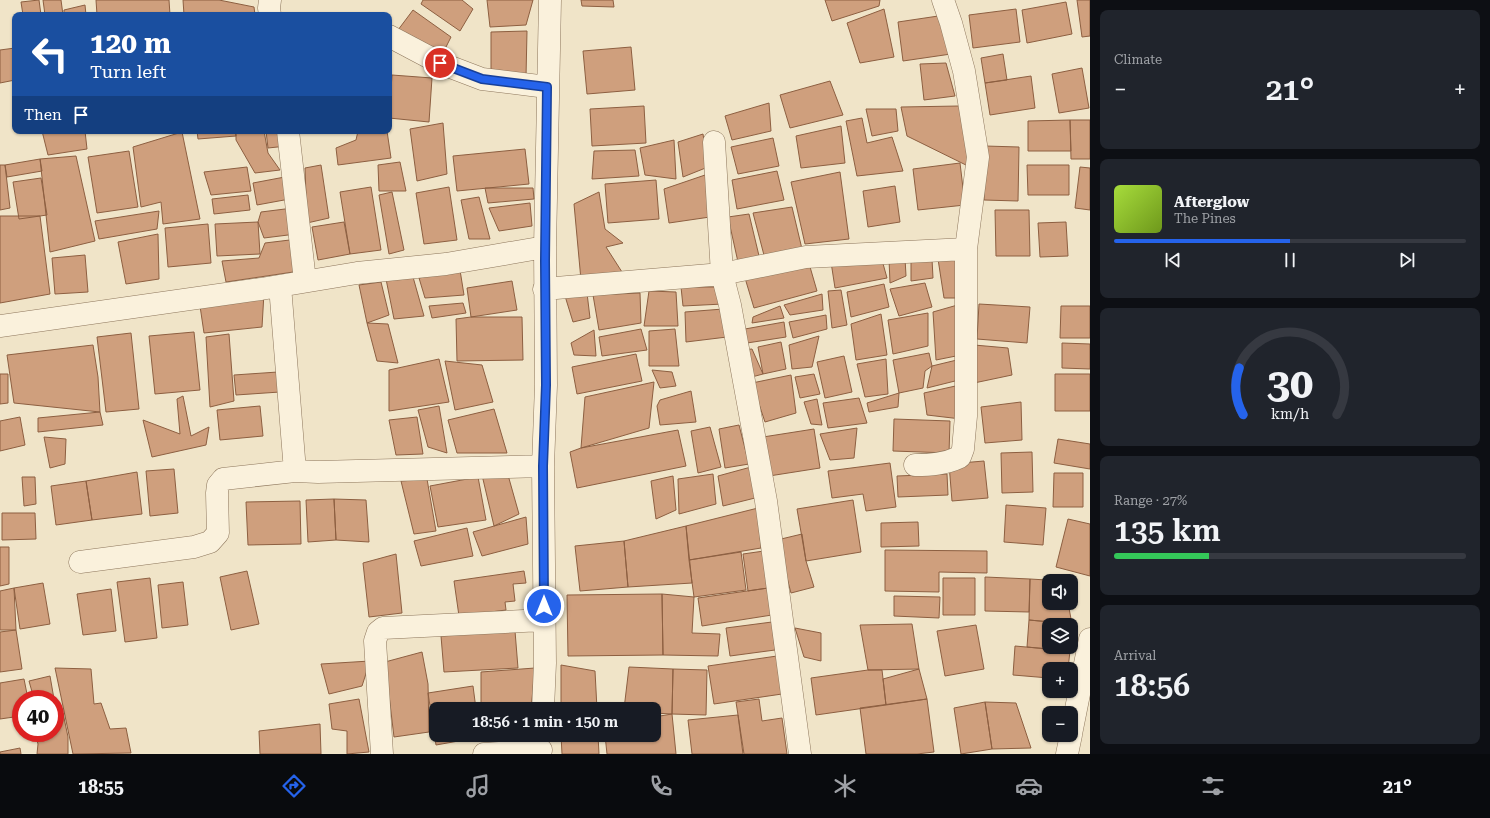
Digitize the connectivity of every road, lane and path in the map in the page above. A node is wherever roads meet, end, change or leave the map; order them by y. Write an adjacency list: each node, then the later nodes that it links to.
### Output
1 (270, 0): 4 (street)
2 (550, 0): 6 (street)
3 (943, 0): 10 (street)
4 (270, 12)
5 (392, 38): 6 (street)
6 (547, 87): 9 (street)
7 (288, 134): 12 (street)
8 (714, 142): 11 (street)
9 (545, 247): 12 (street); 14 (street)
10 (966, 249): 11 (street); 16 (street)
11 (722, 274): 14 (street); 28 (street)
12 (305, 281): 13 (street)
13 (280, 286): 15 (street); 18 (street)
14 (544, 289): 17 (street)
15 (0, 326)
16 (914, 465)
17 (543, 466): 18 (street); 20 (street)
18 (295, 471): 19 (street)
19 (80, 562)
20 (544, 620): 22 (street); 26 (street)
21 (1090, 639): 23 (street)
22 (543, 702)
23 (1077, 706)
24 (1069, 742): 29 (street)
25 (541, 746): 27 (street)
26 (382, 754)
27 (484, 754)
28 (800, 754)
29 (1067, 754)

